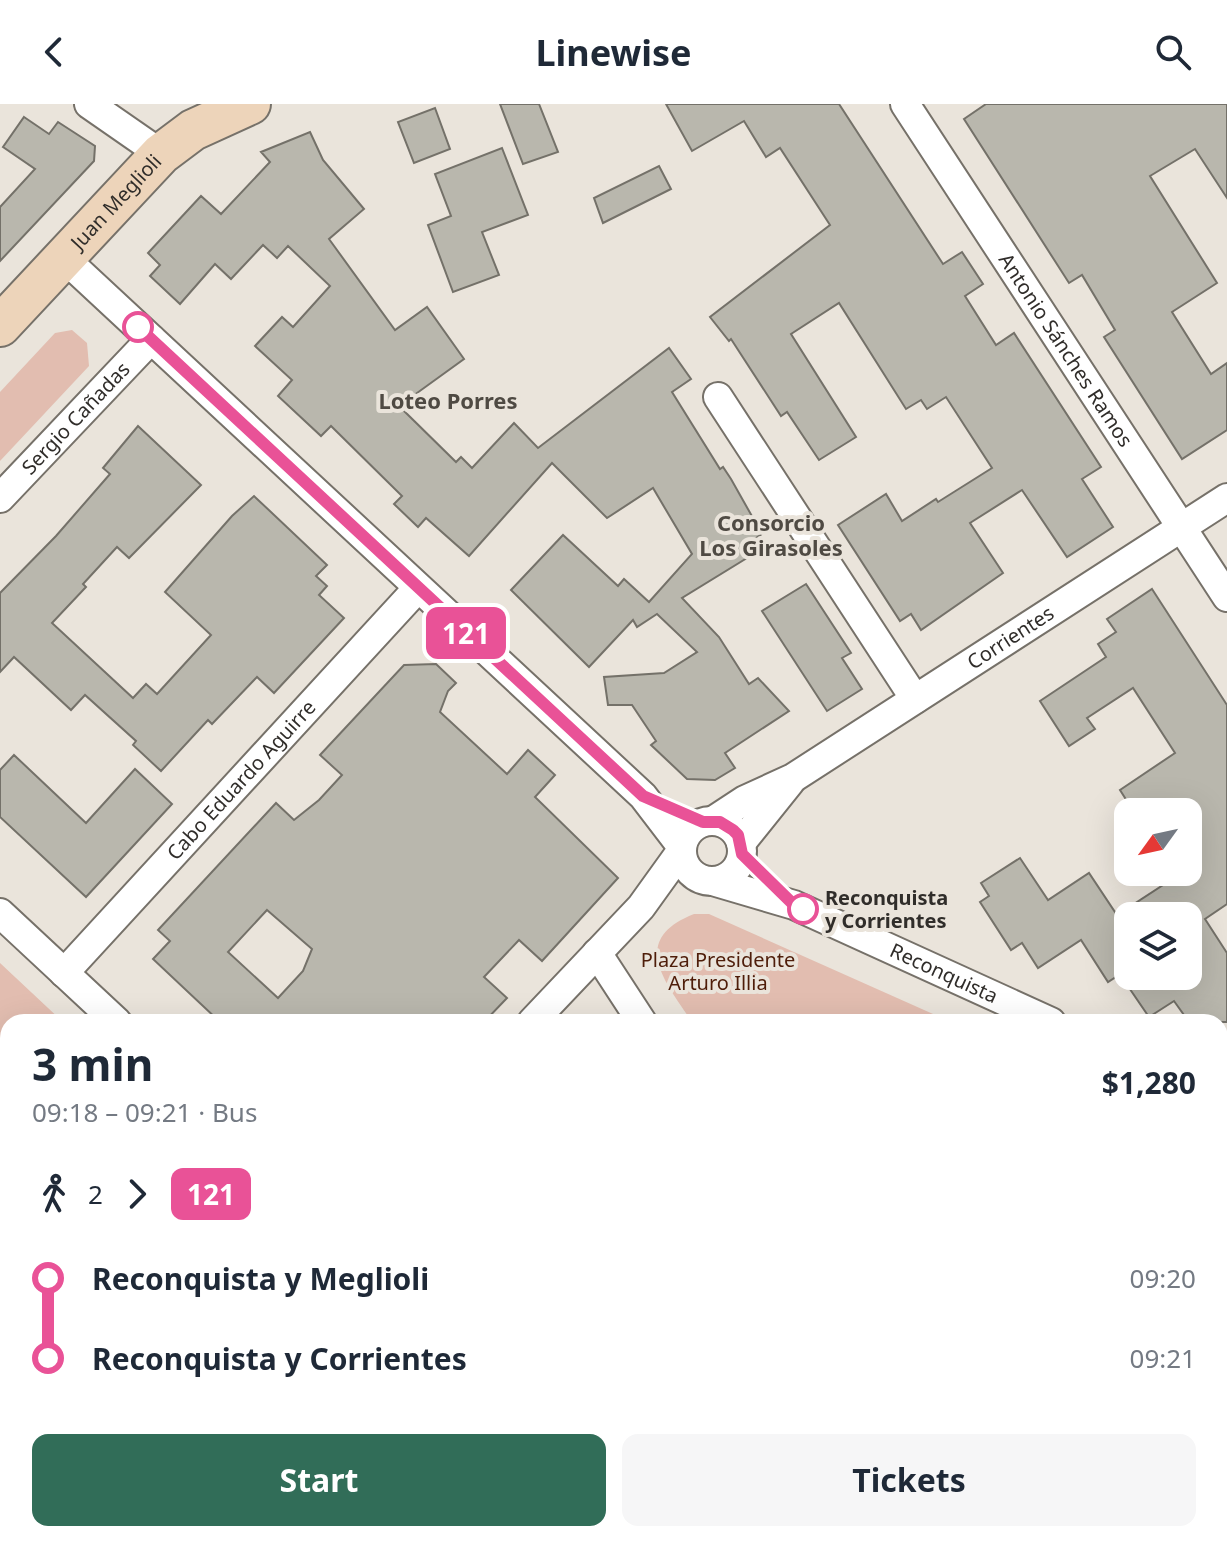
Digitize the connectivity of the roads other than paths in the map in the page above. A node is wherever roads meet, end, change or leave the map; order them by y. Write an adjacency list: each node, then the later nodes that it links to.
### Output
1 (89, 104): 4 (street)
2 (250, 104): 4 (main road, Juan Meglioli)
3 (905, 104): 11 (street, Antonio Sánches Ramos)
4 (161, 154): 5 (main road, Juan Meglioli)
5 (63, 257): 6 (main road, Juan Meglioli); 7 (street)
6 (0, 326)
7 (151, 339): 9 (street, Sergio Cañadas); 12 (street)
8 (718, 397): 14 (street)
9 (0, 498)
10 (1227, 498): 11 (street, Corrientes)
11 (1181, 527): 13 (street, Antonio Sánches Ramos); 14 (street, Corrientes)
12 (418, 588): 16 (street); 25 (street, Cabo Eduardo Aguirre)
13 (1227, 597)
14 (915, 699): 15 (street, Corrientes)
15 (793, 778): 17 (street, Corrientes); 18 (street, Corrientes)
16 (643, 796): 17 (street); 19 (street)
17 (708, 822): 18 (street); 19 (street)
18 (742, 848): 20 (street); 21 (street, Reconquista)
19 (682, 849): 20 (street); 22 (street)
20 (706, 879): 21 (street, Reconquista); 22 (street)
21 (794, 905): 29 (street, Reconquista)
22 (641, 907): 24 (street)
23 (0, 913): 25 (street)
24 (597, 953): 27 (street); 28 (street)
25 (64, 973): 26 (street)
26 (108, 1014)
27 (540, 1014)
28 (637, 1014)
29 (1033, 1014)

